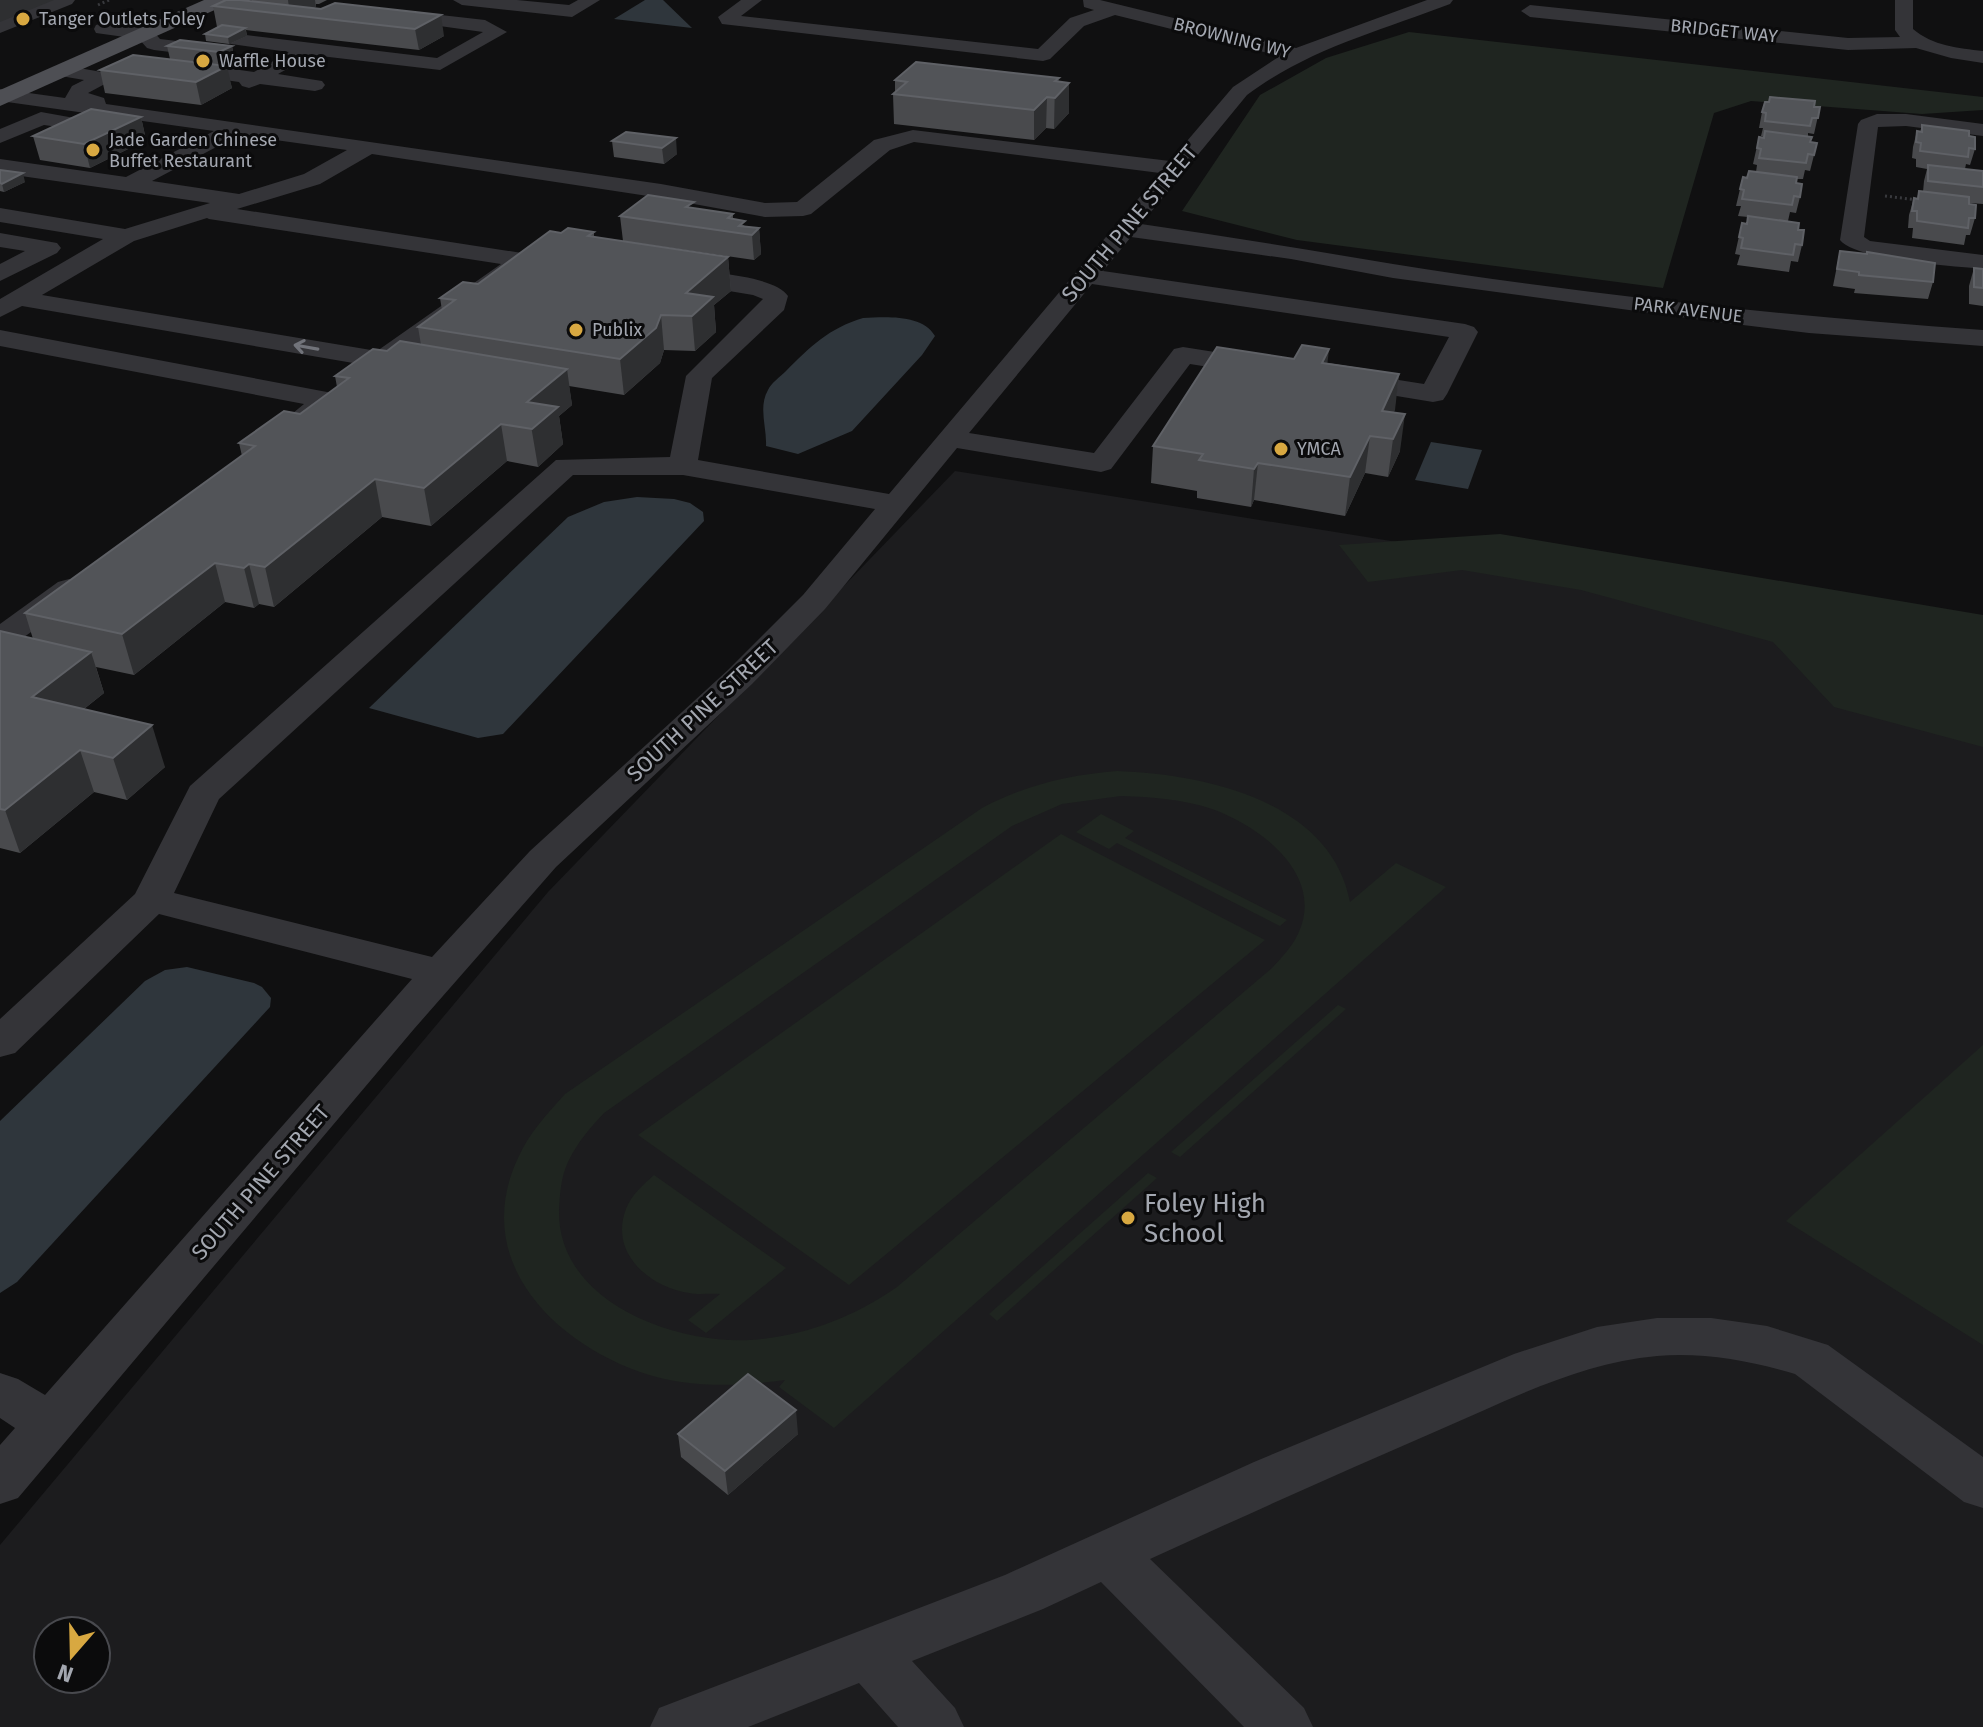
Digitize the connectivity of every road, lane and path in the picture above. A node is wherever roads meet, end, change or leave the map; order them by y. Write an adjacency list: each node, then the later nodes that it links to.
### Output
1 (66, 0): 13 (street)
2 (168, 0): 14 (main road)
3 (221, 0): 15 (main road)
4 (462, 0): 5 (street)
5 (591, 0)
6 (1071, 0): 10 (street, BROWNING WY)
7 (1444, 0): 22 (street, SOUTH PINE STREET)
8 (1904, 0): 19 (street)
9 (748, 4): 10 (street)
10 (1113, 9): 22 (street, BROWNING WY)
11 (1530, 11): 19 (street, BRIDGET WAY)
12 (432, 20): 21 (street)
13 (0, 27)
14 (103, 29): 15 (street); 17 (main road)
15 (152, 31): 16 (street); 20 (street); 25 (main road)
16 (216, 36)
17 (77, 40)
18 (238, 40): 21 (street)
19 (1919, 42): 23 (street, BRIDGET WAY)
20 (182, 47): 24 (street); 31 (street)
21 (310, 48): 24 (street)
22 (1300, 55): 44 (street, SOUTH PINE STREET)
23 (1983, 57)
24 (286, 60): 27 (street); 31 (street)
25 (62, 71): 28 (street); 32 (main road)
26 (132, 74): 28 (street)
27 (378, 76)
28 (106, 78): 34 (street)
29 (163, 78): 31 (street)
30 (315, 85): 31 (street)
31 (234, 91): 34 (street)
32 (1, 99): 33 (street); 34 (street)
33 (92, 121): 34 (street); 38 (street); 39 (street)
34 (181, 124): 35 (street); 37 (street); 37 (street)
35 (285, 129)
36 (1983, 130): 47 (street)
37 (223, 135): 40 (street); 45 (street)
38 (0, 137)
39 (56, 138)
40 (369, 147): 44 (street); 49 (street)
41 (28, 151): 43 (street)
42 (114, 162): 45 (street)
43 (0, 165): 46 (street)
44 (1175, 168): 52 (street, SOUTH PINE STREET)
45 (157, 169): 46 (street)
46 (128, 185): 49 (street)
47 (1858, 193): 48 (path); 57 (street)
48 (1921, 200)
49 (245, 201): 50 (street)
50 (209, 212): 53 (street); 64 (street)
51 (0, 215): 53 (street)
52 (1120, 235): 60 (street, SOUTH PINE STREET); 63 (street, PARK AVENUE)
53 (126, 236): 56 (street)
54 (0, 240): 55 (street)
55 (49, 248): 56 (street); 59 (street)
56 (87, 258): 61 (street)
57 (1983, 262)
58 (649, 272): 70 (street)
59 (0, 274)
60 (1084, 276): 66 (street); 68 (street, SOUTH PINE STREET)
61 (8, 304): 64 (street, one-way to 61)
62 (0, 338): 67 (street)
63 (1983, 338)
64 (382, 360): 67 (street)
65 (1279, 370): 68 (street)
66 (1322, 377)
67 (327, 400): 69 (street)
68 (951, 439): 71 (street, SOUTH PINE STREET)
69 (270, 441)
70 (683, 466): 71 (street); 74 (street)
71 (896, 504): 75 (street, SOUTH PINE STREET)
72 (89, 574): 73 (street)
73 (0, 639)
74 (151, 900): 75 (street); 76 (street)
75 (441, 973): 78 (street, SOUTH PINE STREET)
76 (0, 1043)
77 (0, 1393): 78 (street)
78 (51, 1424): 79 (street, SOUTH PINE STREET)
79 (0, 1482)
80 (1983, 1486): 81 (street)
81 (1107, 1553): 82 (street); 85 (street)
82 (869, 1654): 83 (street); 84 (street)
83 (679, 1727)
84 (935, 1727)
85 (1284, 1727)

